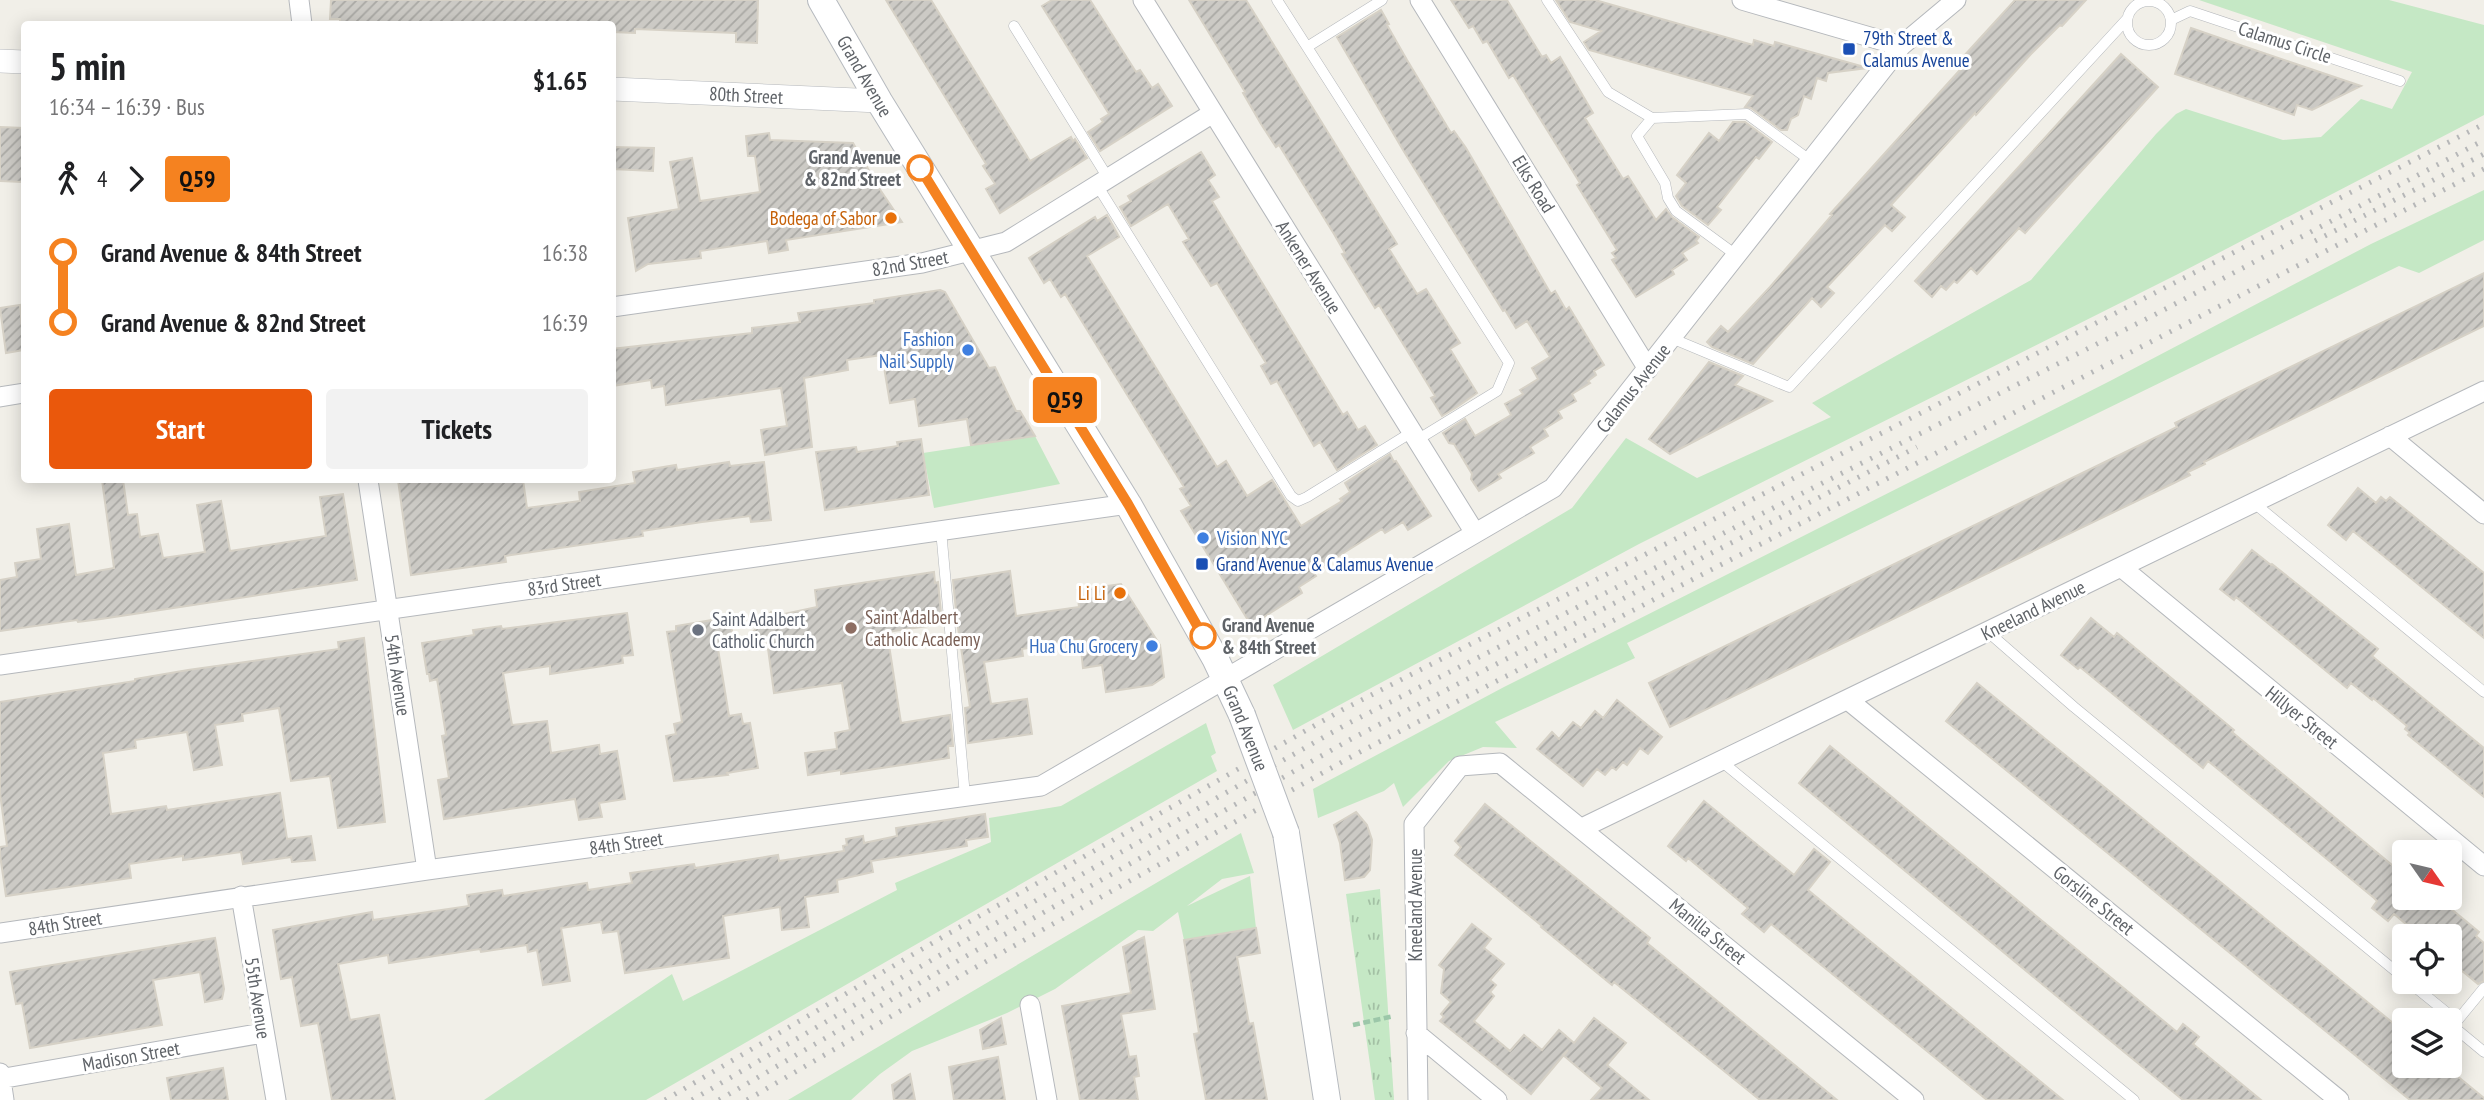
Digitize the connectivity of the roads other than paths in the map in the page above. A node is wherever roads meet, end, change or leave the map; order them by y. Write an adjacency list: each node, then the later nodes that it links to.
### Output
1 (299, 0): 13 (street)
2 (821, 0): 21 (main road, Grand Avenue)
3 (1143, 0): 22 (street, Ankener Avenue)
4 (1277, 0): 16 (lane)
5 (1382, 0): 16 (lane)
6 (1420, 0): 30 (street, Elks Road)
7 (1547, 0): 23 (lane)
8 (1742, 0): 15 (street)
9 (1956, 0): 15 (street, Calamus Avenue)
10 (2130, 3): 11 (lane); 12 (lane)
11 (2127, 19): 12 (lane); 29 (lane)
12 (2171, 20): 19 (lane, Calamus Circle)
13 (302, 21)
14 (1014, 26): 25 (lane)
15 (1901, 46): 24 (street, Calamus Avenue)
16 (1307, 47): 34 (lane)
17 (0, 61): 18 (street)
18 (21, 62)
19 (2400, 81)
20 (616, 89): 21 (street, 80th Street)
21 (879, 102): 26 (main road, Grand Avenue)
22 (1213, 113): 25 (street, 82nd Street); 34 (street, Ankener Avenue)
23 (1652, 118): 24 (lane); 27 (lane)
24 (1811, 161): 27 (street, Calamus Avenue)
25 (1102, 182): 26 (street, 82nd Street); 34 (lane)
26 (973, 251): 28 (street, 82nd Street); 38 (main road, Grand Avenue)
27 (1737, 255): 29 (street, Calamus Avenue)
28 (616, 306)
29 (1671, 338): 30 (street, Calamus Avenue)
30 (1648, 369): 41 (street, Calamus Avenue)
31 (2484, 391): 35 (street, Kneeland Avenue)
32 (21, 394): 33 (street)
33 (0, 397)
34 (1414, 436): 41 (street, Ankener Avenue)
35 (2390, 436): 37 (street, Kneeland Avenue); 39 (street)
36 (369, 483): 43 (street, 54th Avenue)
37 (2254, 503): 42 (street, Kneeland Avenue); 47 (lane)
38 (1128, 504): 40 (street, 83rd Street); 46 (main road, Grand Avenue)
39 (2484, 514)
40 (941, 530): 43 (street, 83rd Street); 51 (lane)
41 (1475, 533): 46 (street, Calamus Avenue)
42 (2121, 568): 44 (street, Kneeland Avenue); 53 (street, Hillyer Street)
43 (387, 609): 45 (street, 83rd Street); 54 (street, 54th Avenue)
44 (1988, 632): 48 (street, Kneeland Avenue); 57 (lane)
45 (0, 666)
46 (1226, 677): 51 (street, 84th Street); 72 (main road, Grand Avenue, bridge)
47 (2484, 692)
48 (1848, 700): 49 (street, Kneeland Avenue); 77 (street, Gorsline Street)
49 (1721, 761): 52 (street, Kneeland Avenue); 76 (lane)
50 (1500, 763): 52 (street, Manilla Street); 64 (street, Kneeland Avenue)
51 (965, 796): 54 (street, 84th Street)
52 (1583, 828): 75 (street, Manilla Street)
53 (2484, 866)
54 (427, 870): 55 (street, 84th Street)
55 (241, 896): 56 (street, 84th Street); 63 (street, 55th Avenue)
56 (0, 933)
57 (2392, 968)
58 (2484, 988): 62 (lane)
59 (2424, 994): 61 (lane)
60 (1030, 1005): 71 (street)
61 (2441, 1008)
62 (2462, 1015)
63 (263, 1032): 68 (street, Madison Street); 70 (street, 55th Avenue)
64 (1416, 1033): 73 (street, Kneeland Avenue); 74 (street)
65 (2462, 1034): 66 (lane)
66 (2484, 1052)
67 (0, 1073): 68 (street)
68 (0, 1079): 69 (street)
69 (4, 1100)
70 (276, 1100)
71 (1047, 1100)
72 (1327, 1100)
73 (1418, 1100)
74 (1497, 1100)
75 (1914, 1100)
76 (2134, 1100)
77 (2339, 1100)

